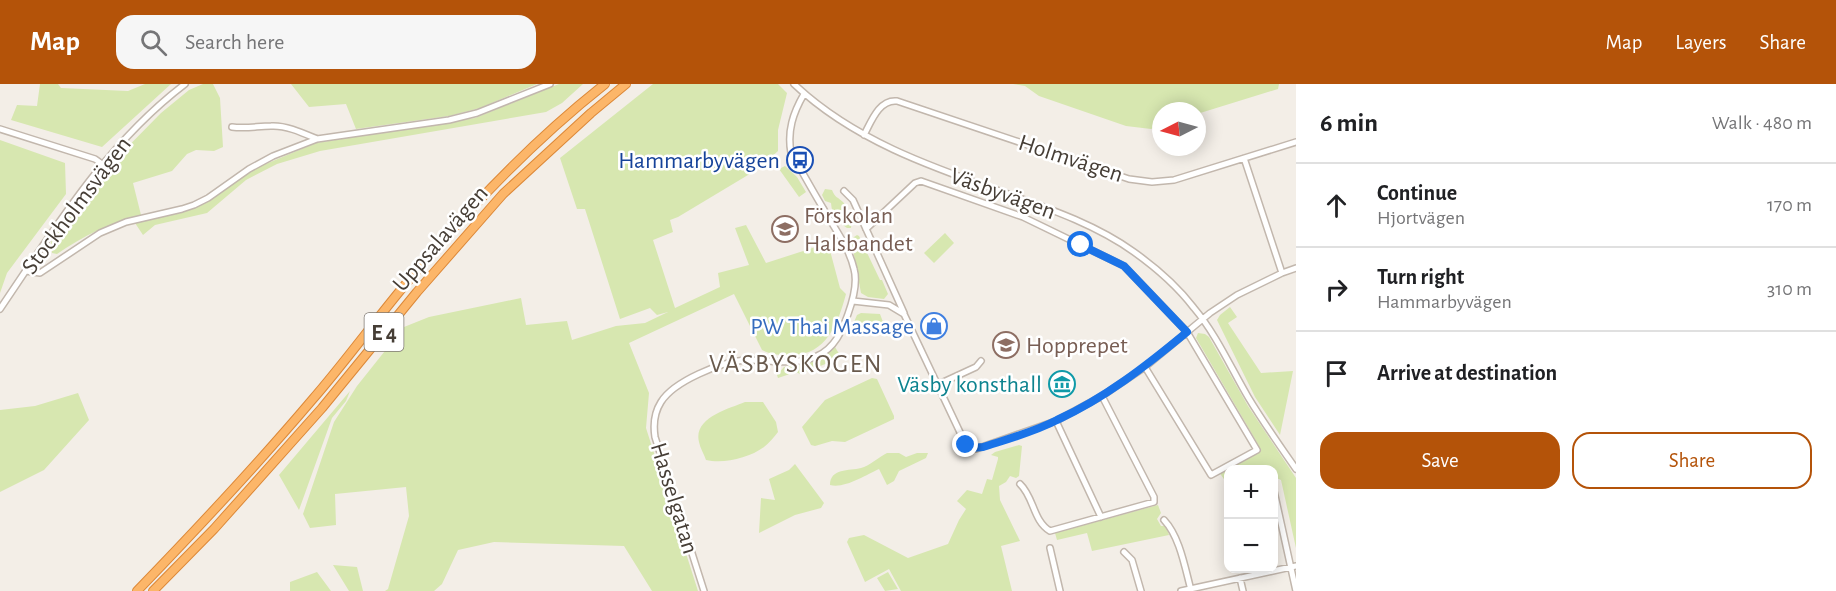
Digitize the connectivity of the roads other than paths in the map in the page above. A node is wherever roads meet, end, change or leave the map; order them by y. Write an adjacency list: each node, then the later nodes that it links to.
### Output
1 (185, 84): 13 (street, Stockholmsvägen)
2 (550, 84): 10 (street)
3 (605, 84): 39 (highway, Uppsalavägen / E 4)
4 (626, 84): 40 (highway, Uppsalavägen / E 4)
5 (794, 84): 6 (street, Väsbyvägen)
6 (804, 94): 9 (street, Väsbyvägen); 19 (street, Hasselgatan)
7 (232, 127): 10 (street)
8 (0, 129): 13 (street)
9 (864, 135): 12 (street, Holmvägen); 22 (street, Väsbyvägen)
10 (317, 139): 17 (street)
11 (1296, 142): 12 (street, Holmvägen)
12 (1244, 159): 18 (street)
13 (102, 164): 17 (street, Stockholmsvägen)
14 (844, 191): 15 (street)
15 (866, 229): 21 (street); 23 (street)
16 (1296, 268): 18 (street)
17 (26, 271): 20 (street, Stockholmsvägen)
18 (1282, 273): 22 (street)
19 (853, 301): 21 (street); 41 (street, Hasselgatan)
20 (0, 309)
21 (904, 314): 26 (street)
22 (1202, 319): 23 (street); 29 (street, Väsbyvägen)
23 (1187, 332): 25 (street); 25 (street)
24 (981, 361): 26 (street)
25 (1145, 367): 27 (street)
26 (937, 386): 28 (street)
27 (1102, 396): 28 (street); 32 (street)
28 (1056, 421): 32 (street)
29 (1296, 469)
30 (1020, 484): 32 (street)
31 (1278, 506): 36 (street)
32 (1101, 517)
33 (1164, 520): 38 (street)
34 (1050, 548): 42 (street)
35 (1124, 552): 43 (street)
36 (1294, 567): 37 (street); 46 (street)
37 (1240, 578): 38 (street); 45 (street)
38 (1191, 590): 44 (street)
39 (137, 591)
40 (153, 591)
41 (704, 591)
42 (1060, 591)
43 (1141, 591)
44 (1181, 591)
45 (1243, 591)
46 (1296, 591)

